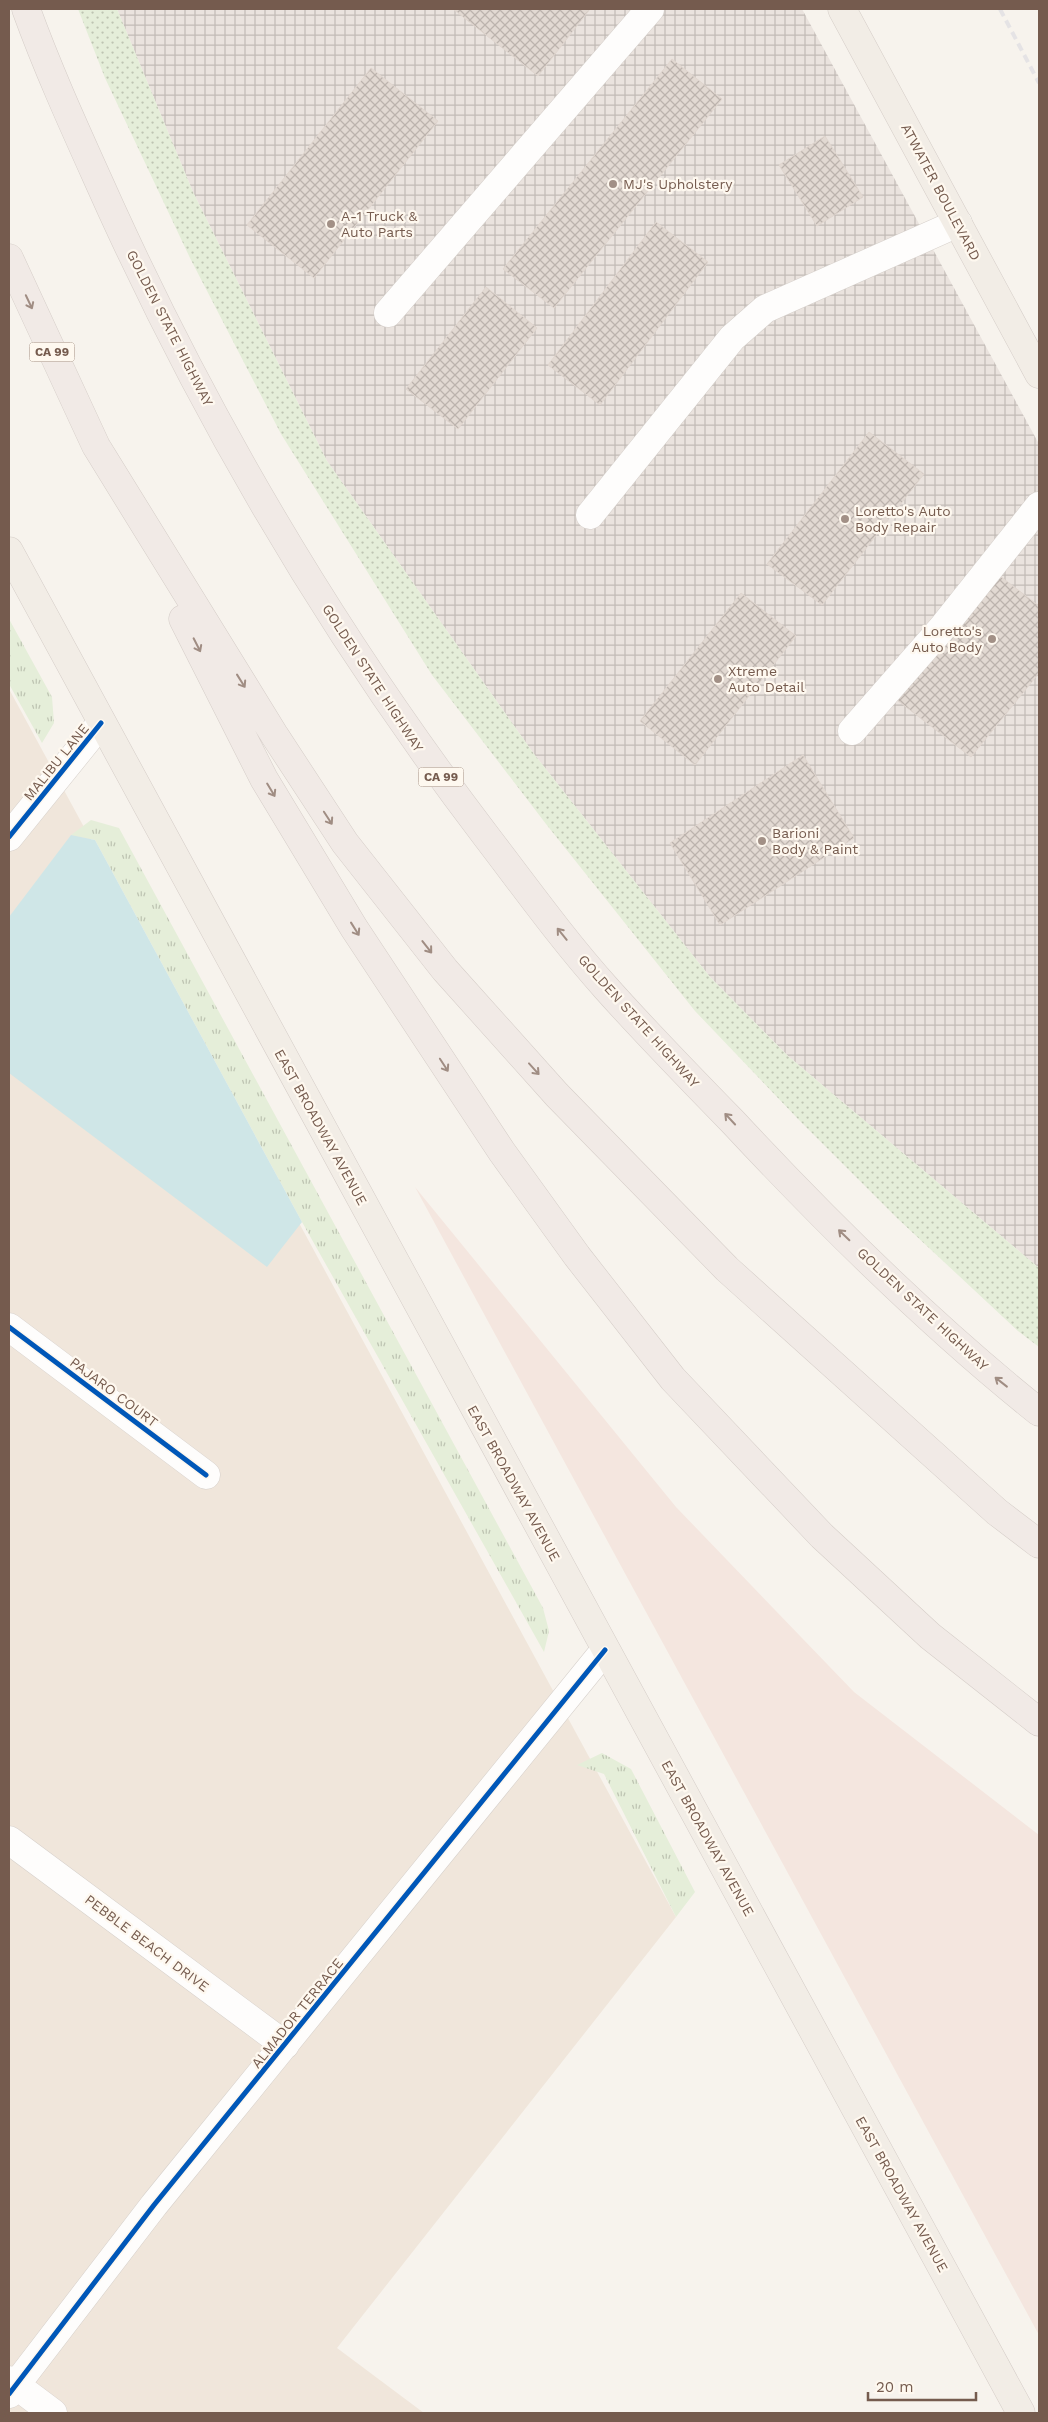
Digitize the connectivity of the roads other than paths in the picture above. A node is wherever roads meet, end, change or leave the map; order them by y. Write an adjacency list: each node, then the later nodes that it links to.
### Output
1 (26, 9): 16 (highway, GOLDEN STATE HIGHWAY / CA 99, one-way to 1)
2 (650, 9): 6 (street)
3 (842, 9): 4 (main road, ATWATER BOULEVARD)
4 (958, 223): 7 (main road, ATWATER BOULEVARD); 10 (street)
5 (9, 258): 8 (highway, CA 99, one-way to 8)
6 (388, 313)
7 (1039, 374)
8 (96, 446): 18 (highway, CA 99, one-way to 18); 20 (highway, one-way to 20)
9 (1039, 506): 13 (street)
10 (590, 515)
11 (9, 551): 12 (main road, EAST BROADWAY AVENUE)
12 (101, 723): 14 (street, MALIBU LANE); 19 (main road, EAST BROADWAY AVENUE)
13 (852, 731)
14 (9, 838)
15 (9, 1327): 17 (street, PAJARO COURT)
16 (1039, 1412)
17 (206, 1475)
18 (1039, 1544)
19 (606, 1650): 22 (street, ALMADOR TERRACE); 25 (main road, EAST BROADWAY AVENUE)
20 (1039, 1722)
21 (9, 1840): 22 (street, PEBBLE BEACH DRIVE)
22 (285, 2045): 23 (street, ALMADOR TERRACE)
23 (11, 2387): 24 (street)
24 (53, 2413)
25 (1021, 2413)

